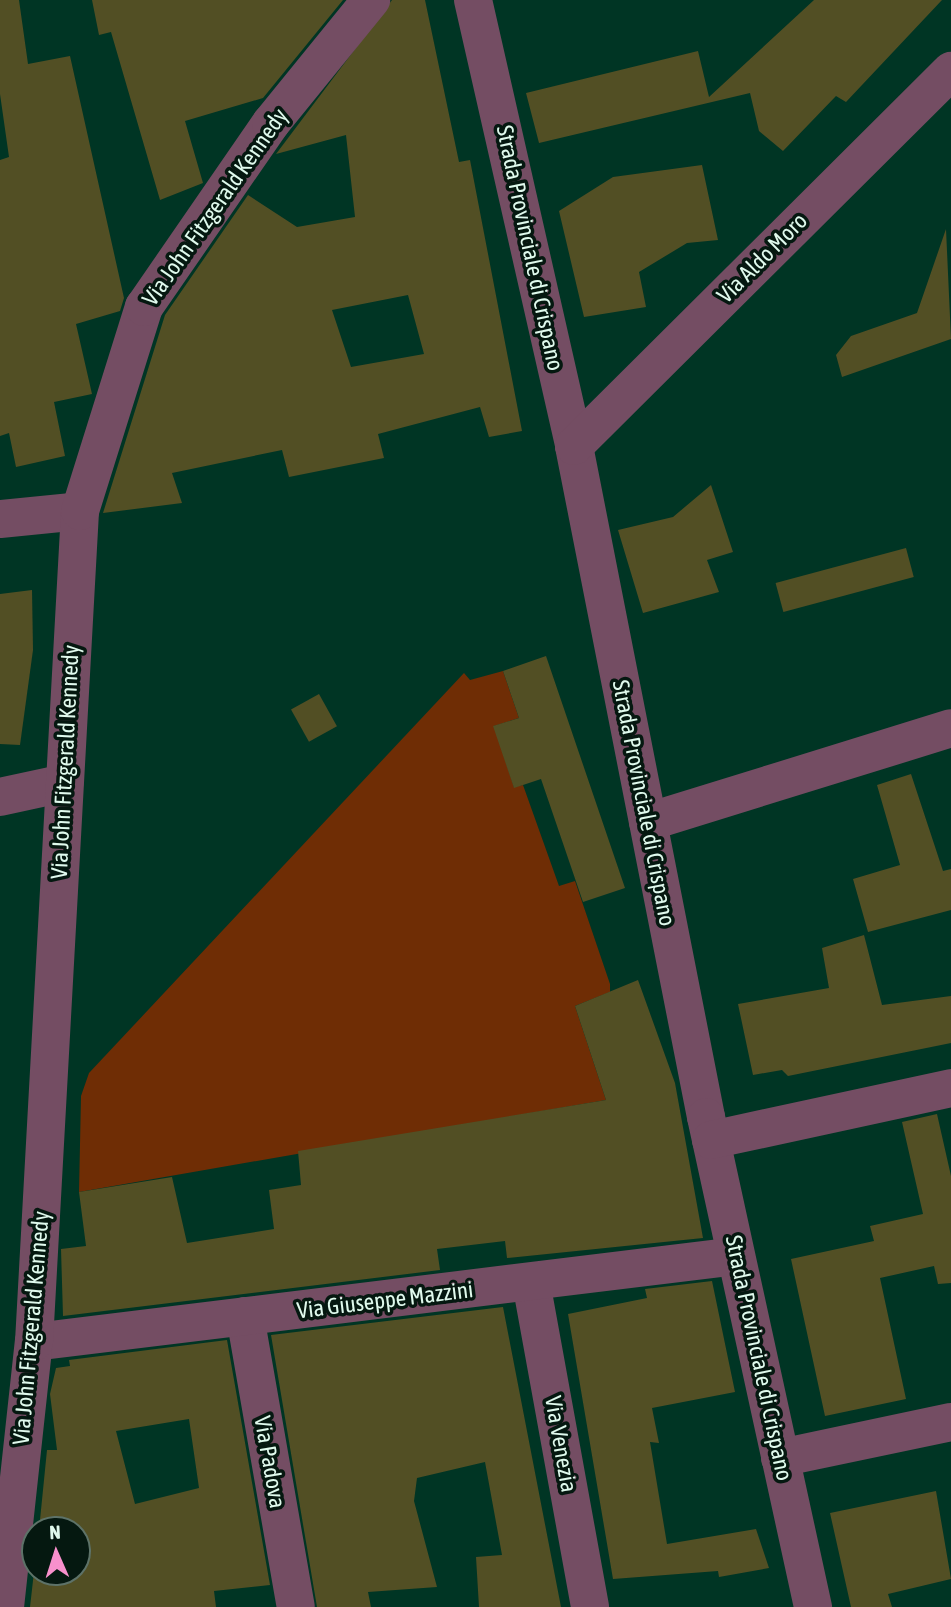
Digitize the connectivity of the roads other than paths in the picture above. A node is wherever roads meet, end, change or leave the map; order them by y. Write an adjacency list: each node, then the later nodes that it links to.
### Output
1 (370, 0): 5 (street, Via John Fitzgerald Kennedy)
2 (473, 0): 4 (street, Strada Provinciale di Crispano)
3 (951, 71): 4 (street, Via Aldo Moro)
4 (574, 446): 10 (street, Strada Provinciale di Crispano)
5 (80, 511): 6 (street); 8 (street, Via John Fitzgerald Kennedy)
6 (0, 519)
7 (951, 728): 10 (street)
8 (64, 783): 9 (street); 16 (street, Via John Fitzgerald Kennedy)
9 (0, 797)
10 (648, 822): 12 (street, Strada Provinciale di Crispano)
11 (951, 1088): 12 (street)
12 (711, 1140): 13 (street, Strada Provinciale di Crispano)
13 (736, 1256): 14 (street, Via Giuseppe Mazzini); 18 (street, Strada Provinciale di Crispano)
14 (531, 1282): 15 (street, Via Giuseppe Mazzini); 21 (street, Via Venezia)
15 (245, 1317): 16 (street, Via Giuseppe Mazzini); 20 (street, Via Padova)
16 (34, 1342): 19 (street, Via John Fitzgerald Kennedy)
17 (951, 1422): 18 (street)
18 (780, 1458): 22 (street, Strada Provinciale di Crispano)
19 (5, 1607)
20 (296, 1607)
21 (590, 1607)
22 (813, 1607)

